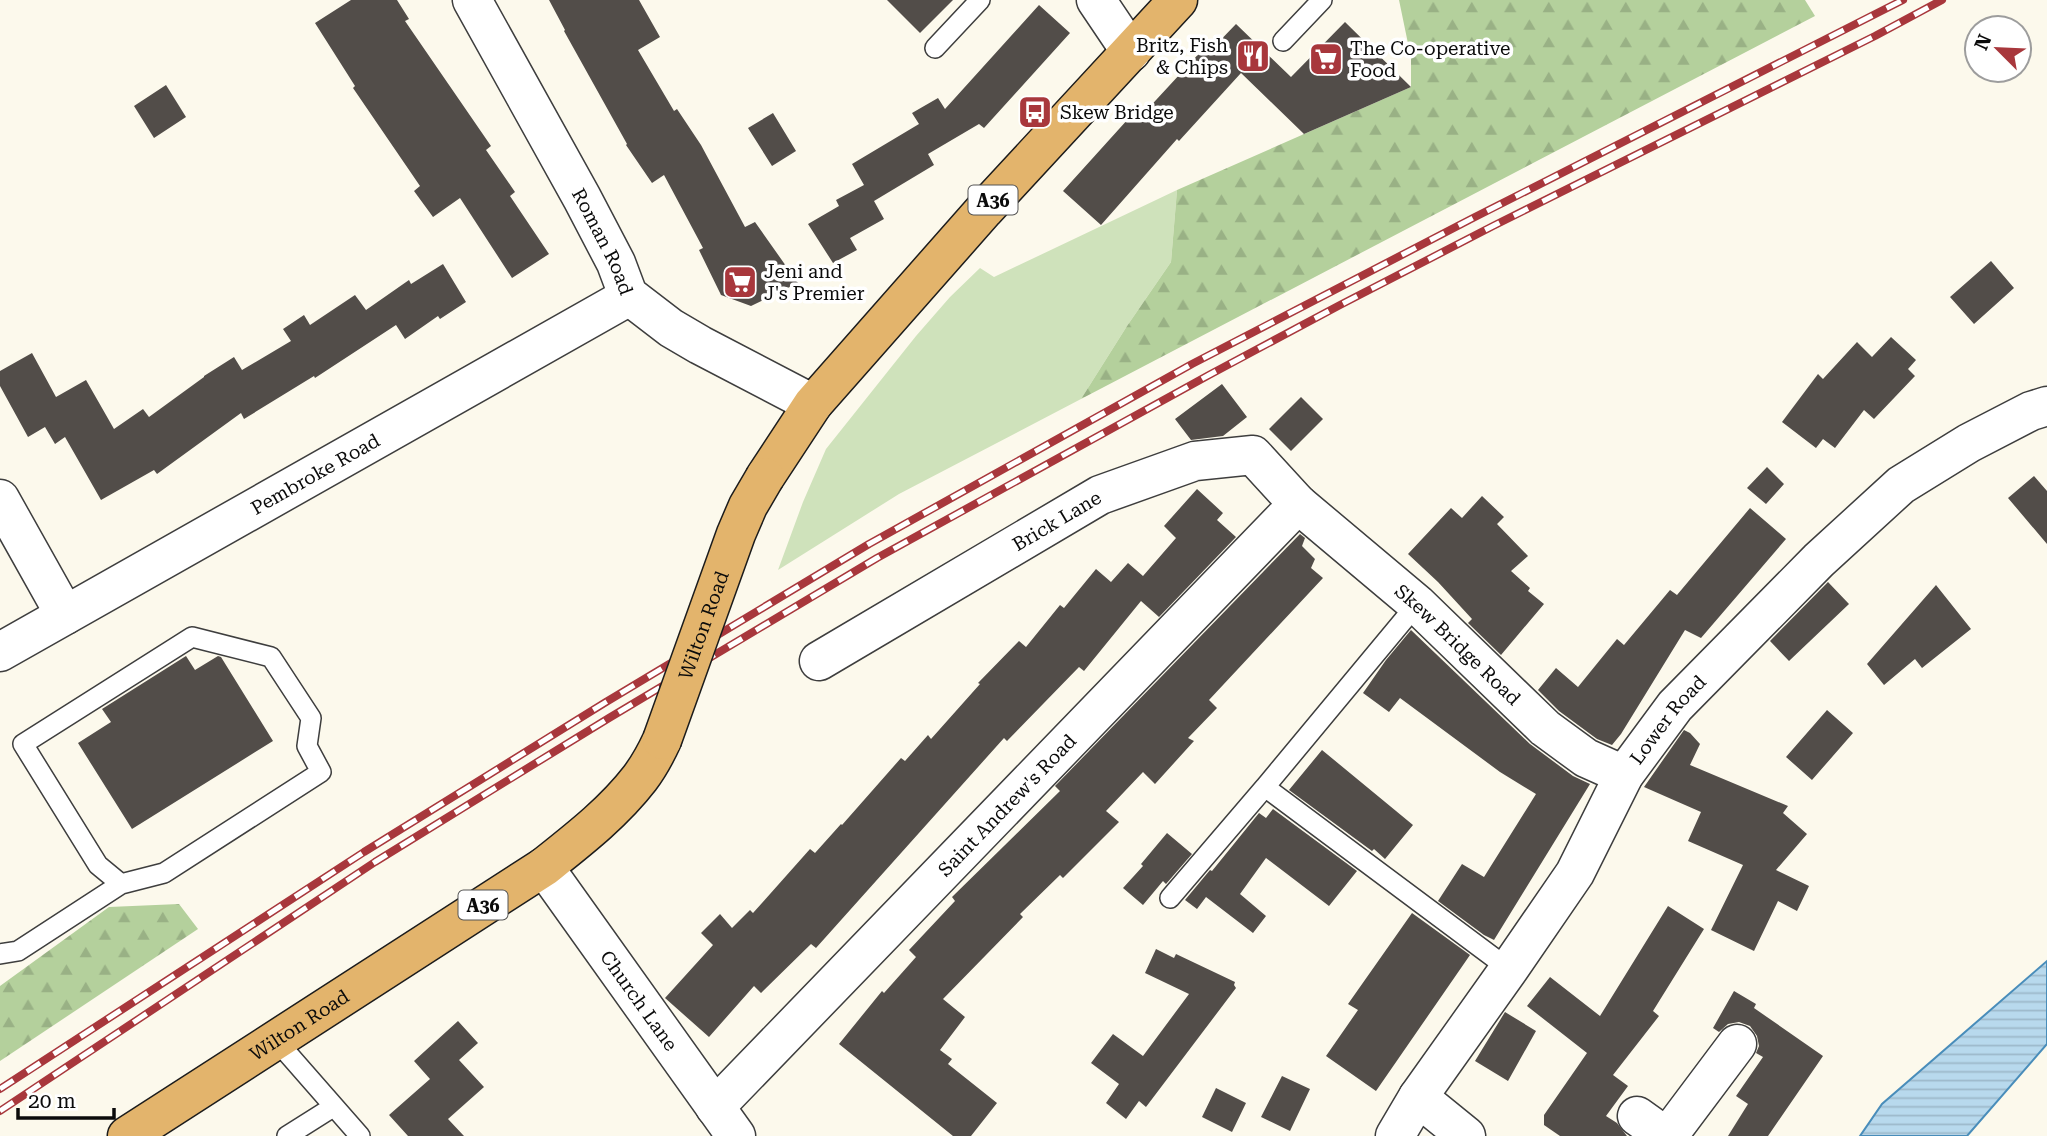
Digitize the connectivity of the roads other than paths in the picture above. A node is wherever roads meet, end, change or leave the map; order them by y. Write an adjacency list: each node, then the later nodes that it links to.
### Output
1 (472, 0): 9 (street, Roman Road)
2 (980, 0): 7 (lane)
3 (1096, 0): 8 (street)
4 (1178, 0): 8 (highway, Wilton Road / A36)
5 (1322, 0): 6 (lane)
6 (1283, 41)
7 (935, 48)
8 (1131, 52): 10 (highway, Wilton Road / A36)
9 (628, 295): 10 (street, Roman Road); 15 (street, Pembroke Road)
10 (813, 404): 20 (highway, Wilton Road / A36, bridge)
11 (2047, 406): 18 (street, Lower Road)
12 (0, 499): 15 (street)
13 (1298, 505): 14 (street, Skew Bridge Road); 17 (street, Brick Lane); 29 (street, Saint Andrew's Road)
14 (1417, 604): 18 (street, Skew Bridge Road); 19 (lane)
15 (65, 615): 16 (street, Pembroke Road)
16 (0, 652)
17 (819, 661)
18 (1624, 775): 24 (street, Lower Road)
19 (1265, 787): 22 (lane); 24 (lane)
20 (544, 867): 25 (highway, Wilton Road / A36); 29 (street, Church Lane)
21 (121, 884): 21 (lane); 23 (lane)
22 (1170, 898)
23 (0, 954)
24 (1509, 969): 27 (street, Lower Road)
25 (275, 1039): 28 (lane); 31 (highway, Wilton Road / A36)
26 (1738, 1044): 30 (street)
27 (1418, 1097): 34 (street, Lower Road); 35 (street)
28 (333, 1107): 32 (lane); 33 (lane)
29 (726, 1121)
30 (1656, 1129)
31 (127, 1136)
32 (287, 1136)
33 (360, 1136)
34 (1395, 1136)
35 (1466, 1136)

